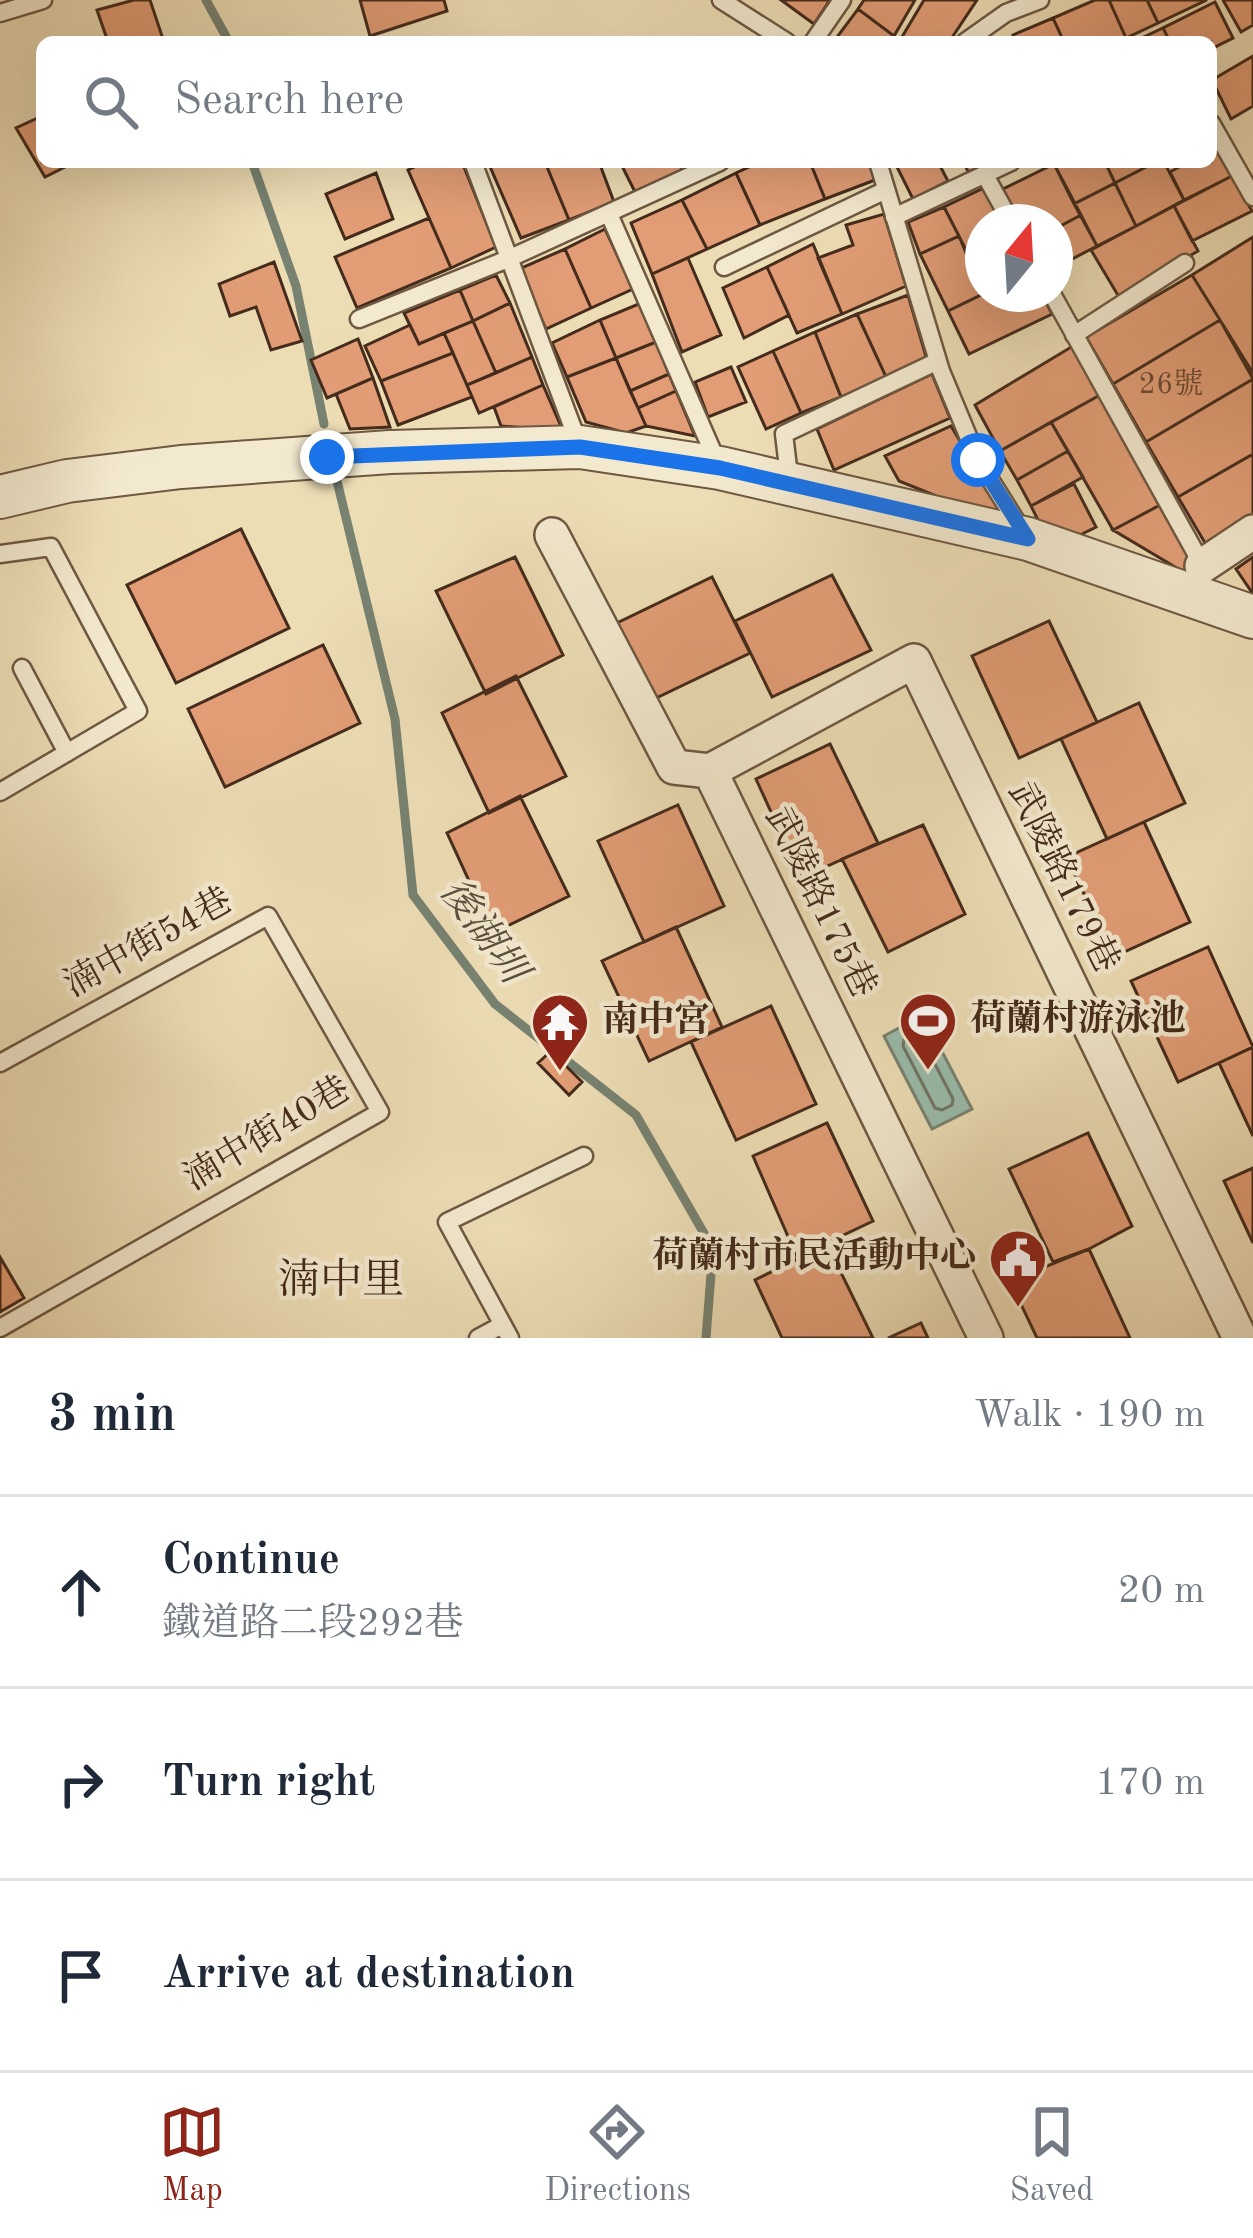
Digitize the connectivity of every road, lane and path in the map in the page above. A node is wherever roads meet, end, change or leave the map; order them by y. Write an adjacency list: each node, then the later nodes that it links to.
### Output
1 (43, 0): 5 (lane)
2 (721, 0): 6 (lane)
3 (842, 0): 7 (lane)
4 (1040, 0): 8 (lane)
5 (0, 13)
6 (778, 36)
7 (817, 36)
8 (974, 36)
9 (1217, 134): 16 (lane)
10 (474, 168): 20 (lane)
11 (707, 168): 18 (lane)
12 (880, 168): 15 (lane)
13 (999, 168): 14 (lane)
14 (985, 175): 17 (lane); 19 (lane)
15 (886, 190): 19 (lane); 22 (lane)
16 (1253, 197)
17 (1001, 204)
18 (609, 214): 20 (lane); 28 (lane)
19 (894, 217): 26 (lane)
20 (508, 259): 24 (lane); 27 (lane)
21 (1186, 263): 25 (lane)
22 (724, 267)
23 (1062, 312): 25 (lane)
24 (359, 319)
25 (1074, 335): 35 (lane)
26 (938, 361): 29 (lane); 33 (lane)
27 (580, 447): 28 (street); 30 (street)
28 (720, 468): 29 (street)
29 (790, 484): 33 (street)
30 (0, 496)
31 (1253, 532): 35 (street)
32 (552, 535): 39 (street)
33 (1028, 539): 36 (street)
34 (0, 554): 38 (lane)
35 (1202, 566): 36 (lane)
36 (1239, 611)
37 (22, 668): 38 (lane)
38 (67, 753): 40 (lane)
39 (710, 771): 47 (street, 武陵路175巷); 48 (street, 武陵路179巷)
40 (0, 792)
41 (268, 916): 42 (lane, 湳中街54巷); 44 (lane, 湳中街40巷)
42 (0, 1064)
43 (584, 1156): 45 (lane)
44 (0, 1328)
45 (506, 1331): 46 (lane)
46 (478, 1338)
47 (986, 1338)
48 (1240, 1338)

